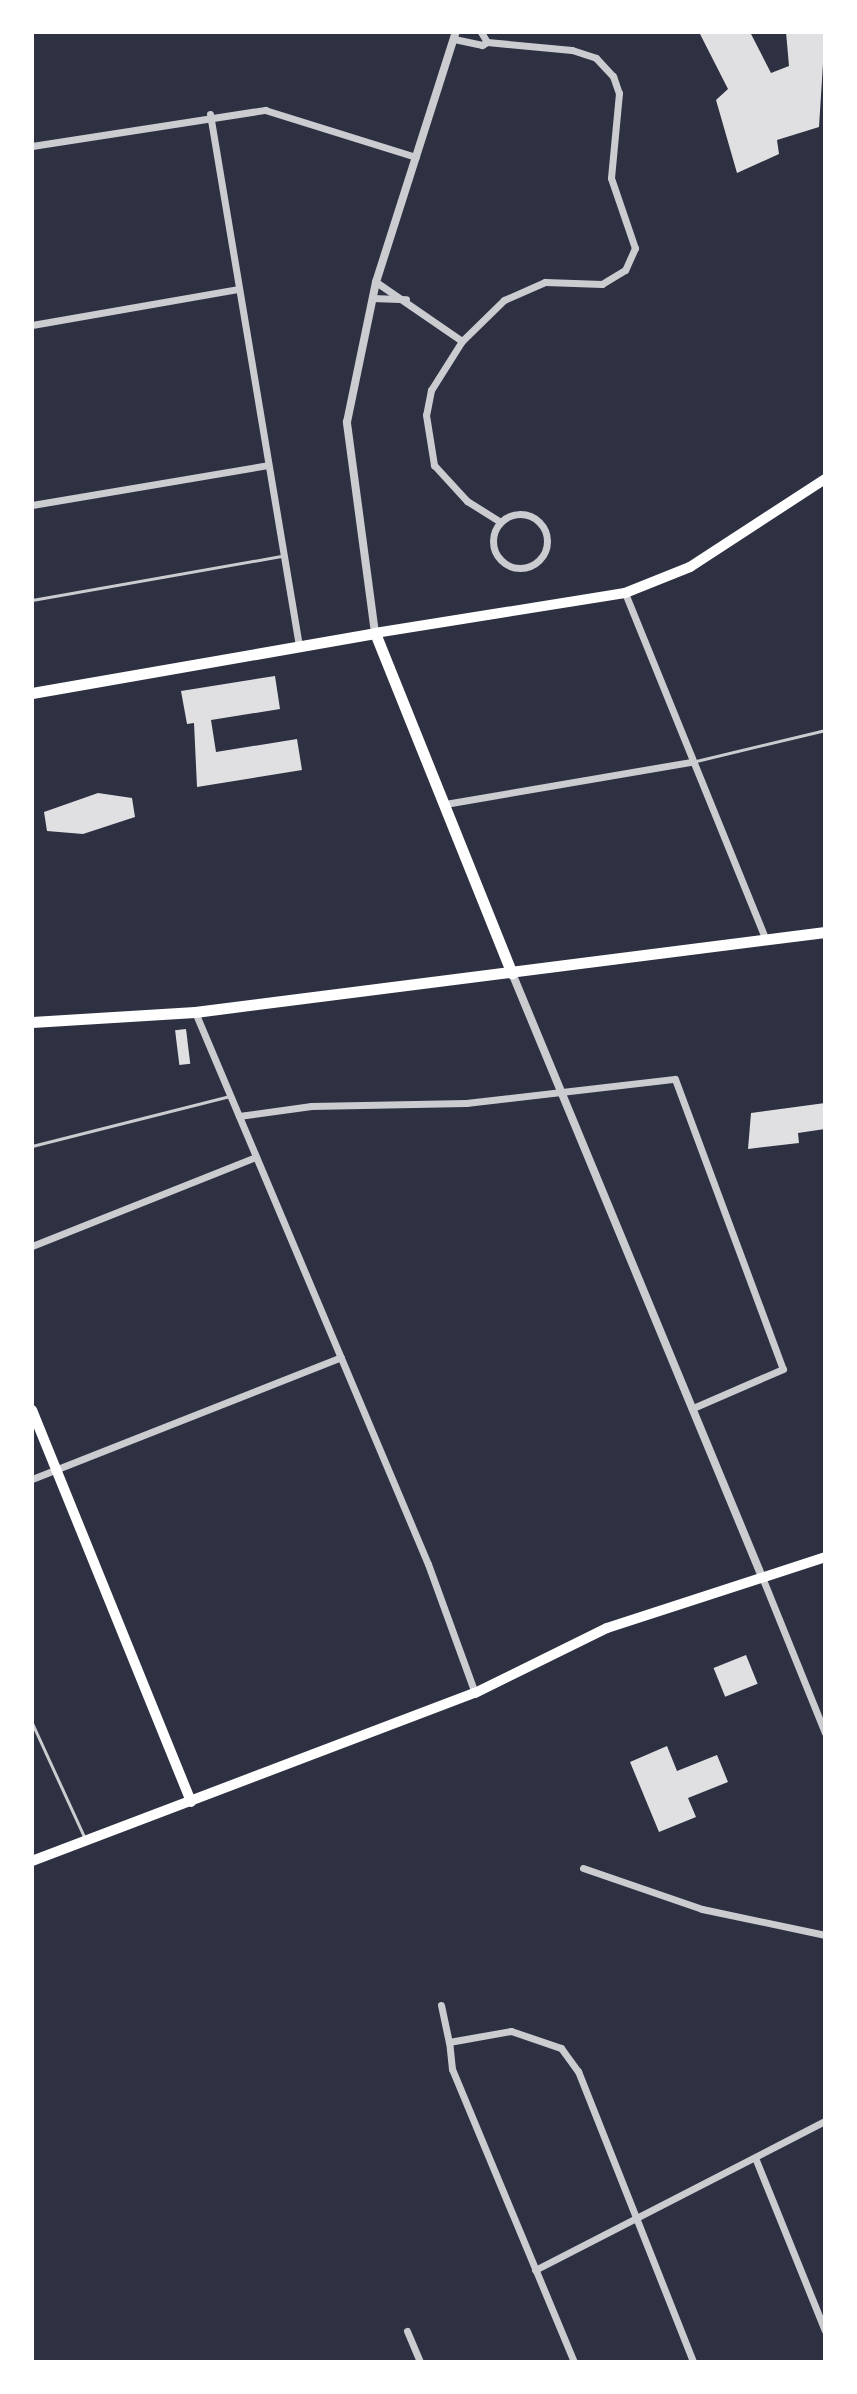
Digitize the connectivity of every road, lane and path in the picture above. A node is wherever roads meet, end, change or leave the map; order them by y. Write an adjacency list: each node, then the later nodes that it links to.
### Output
1 (481, 32): 3 (street)
2 (455, 36): 3 (street); 6 (street)
3 (487, 42): 12 (street)
4 (210, 114): 5 (street); 6 (street); 8 (street)
5 (32, 146)
6 (416, 157): 7 (street)
7 (376, 282): 9 (street); 10 (street)
8 (239, 289): 11 (street); 13 (street)
9 (372, 298): 10 (street); 20 (street)
10 (406, 299): 12 (street)
11 (32, 325)
12 (462, 341): 16 (street)
13 (268, 465): 15 (street); 17 (street)
14 (825, 479): 18 (main road)
15 (32, 505)
16 (500, 522): 16 (street)
17 (284, 556): 19 (lane); 21 (street)
18 (625, 593): 20 (main road); 24 (street)
19 (32, 600)
20 (375, 633): 21 (main road); 25 (main road)
21 (299, 646): 22 (main road)
22 (32, 693)
23 (825, 730): 24 (lane)
24 (691, 762): 25 (street); 27 (street)
25 (445, 804): 28 (main road)
26 (825, 932): 27 (main road)
27 (766, 940): 28 (main road)
28 (512, 973): 29 (main road); 31 (street)
29 (195, 1012): 30 (main road); 32 (street)
30 (32, 1022)
31 (562, 1094): 33 (street); 38 (street); 38 (street)
32 (230, 1096): 33 (street); 34 (lane)
33 (239, 1116): 35 (street)
34 (32, 1146)
35 (256, 1157): 36 (street); 37 (street)
36 (32, 1246)
37 (341, 1357): 40 (street); 44 (street)
38 (693, 1408): 43 (street)
39 (32, 1410): 40 (main road)
40 (56, 1471): 41 (street); 47 (main road)
41 (32, 1479)
42 (825, 1557): 43 (main road)
43 (762, 1577): 44 (main road); 46 (street)
44 (475, 1693): 47 (main road)
45 (32, 1723): 48 (lane)
46 (825, 1733)
47 (191, 1802): 48 (main road)
48 (86, 1841): 49 (main road)
49 (32, 1861)
50 (583, 1868): 51 (street)
51 (825, 1935)
52 (441, 2005): 53 (street)
53 (449, 2042): 56 (street); 57 (street)
54 (825, 2121): 55 (street)
55 (756, 2160): 56 (street); 59 (street)
56 (634, 2215): 57 (street); 62 (street)
57 (535, 2270): 61 (street)
58 (407, 2331): 60 (street)
59 (825, 2331)
60 (420, 2362)
61 (574, 2362)
62 (693, 2362)

